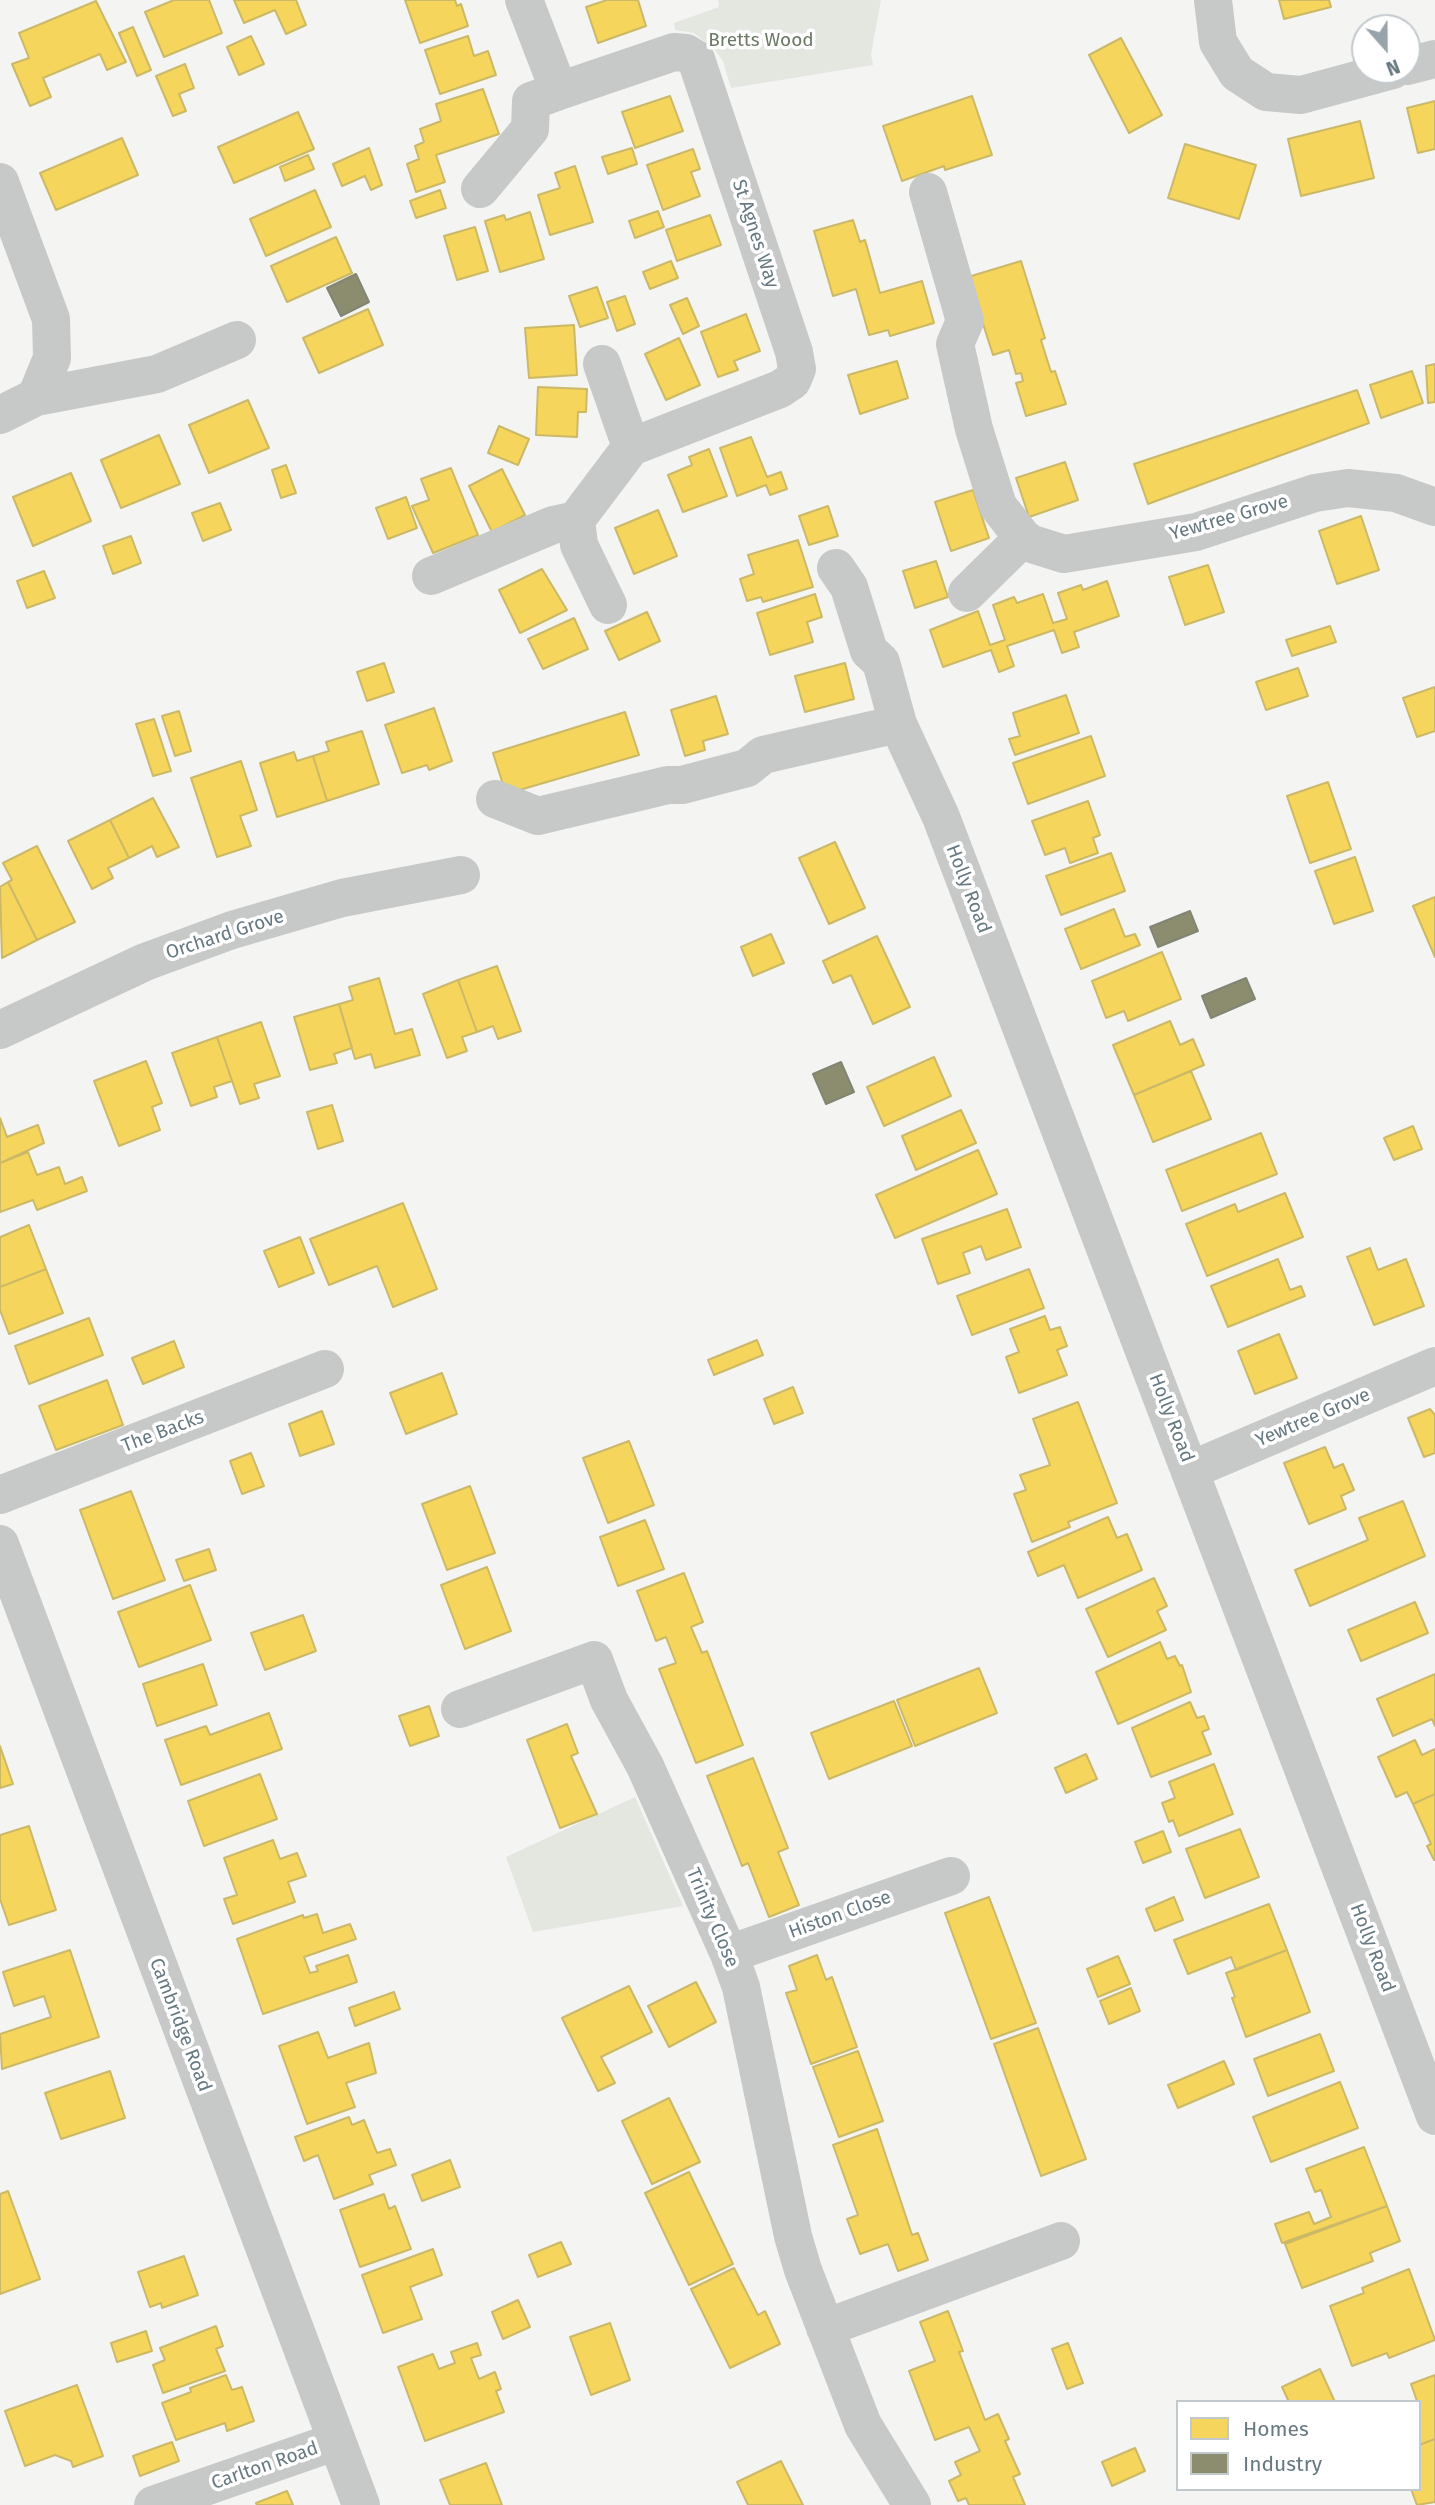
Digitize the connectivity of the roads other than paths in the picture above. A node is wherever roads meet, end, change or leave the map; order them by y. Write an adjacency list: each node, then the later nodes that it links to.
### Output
1 (524, 0): 4 (street)
2 (1213, 0): 3 (street)
3 (1351, 81)
4 (559, 91): 6 (street, St Agnes Way); 12 (street, St Agnes Way)
5 (0, 182): 10 (street)
6 (480, 189)
7 (928, 192): 15 (street, Yewtree Grove)
8 (237, 340): 10 (street)
9 (602, 364): 12 (street)
10 (36, 397): 11 (street)
11 (0, 415)
12 (631, 447): 14 (street)
13 (1435, 507): 15 (street, Yewtree Grove)
14 (576, 520): 17 (street); 19 (street)
15 (1023, 538): 18 (street)
16 (836, 568): 20 (street, Holly Road)
17 (431, 576)
18 (967, 593)
19 (608, 605)
20 (898, 724): 21 (street); 26 (street, Holly Road)
21 (495, 799)
22 (461, 876): 23 (street, Orchard Grove)
23 (0, 1030)
24 (1435, 1366): 26 (street, Yewtree Grove)
25 (325, 1369): 27 (street, The Backs)
26 (1191, 1470): 32 (street, Holly Road)
27 (0, 1495)
28 (0, 1544): 35 (street, Cambridge Road)
29 (460, 1709): 31 (street, Trinity Close)
30 (951, 1876): 31 (street, Histon Close)
31 (729, 1954): 34 (street, Trinity Close)
32 (1435, 2116)
33 (1060, 2241): 34 (street)
34 (825, 2328): 38 (street, Trinity Close)
35 (337, 2441): 36 (street, Carlton Road); 37 (street, Cambridge Road)
36 (153, 2505)
37 (361, 2505)
38 (912, 2505)

